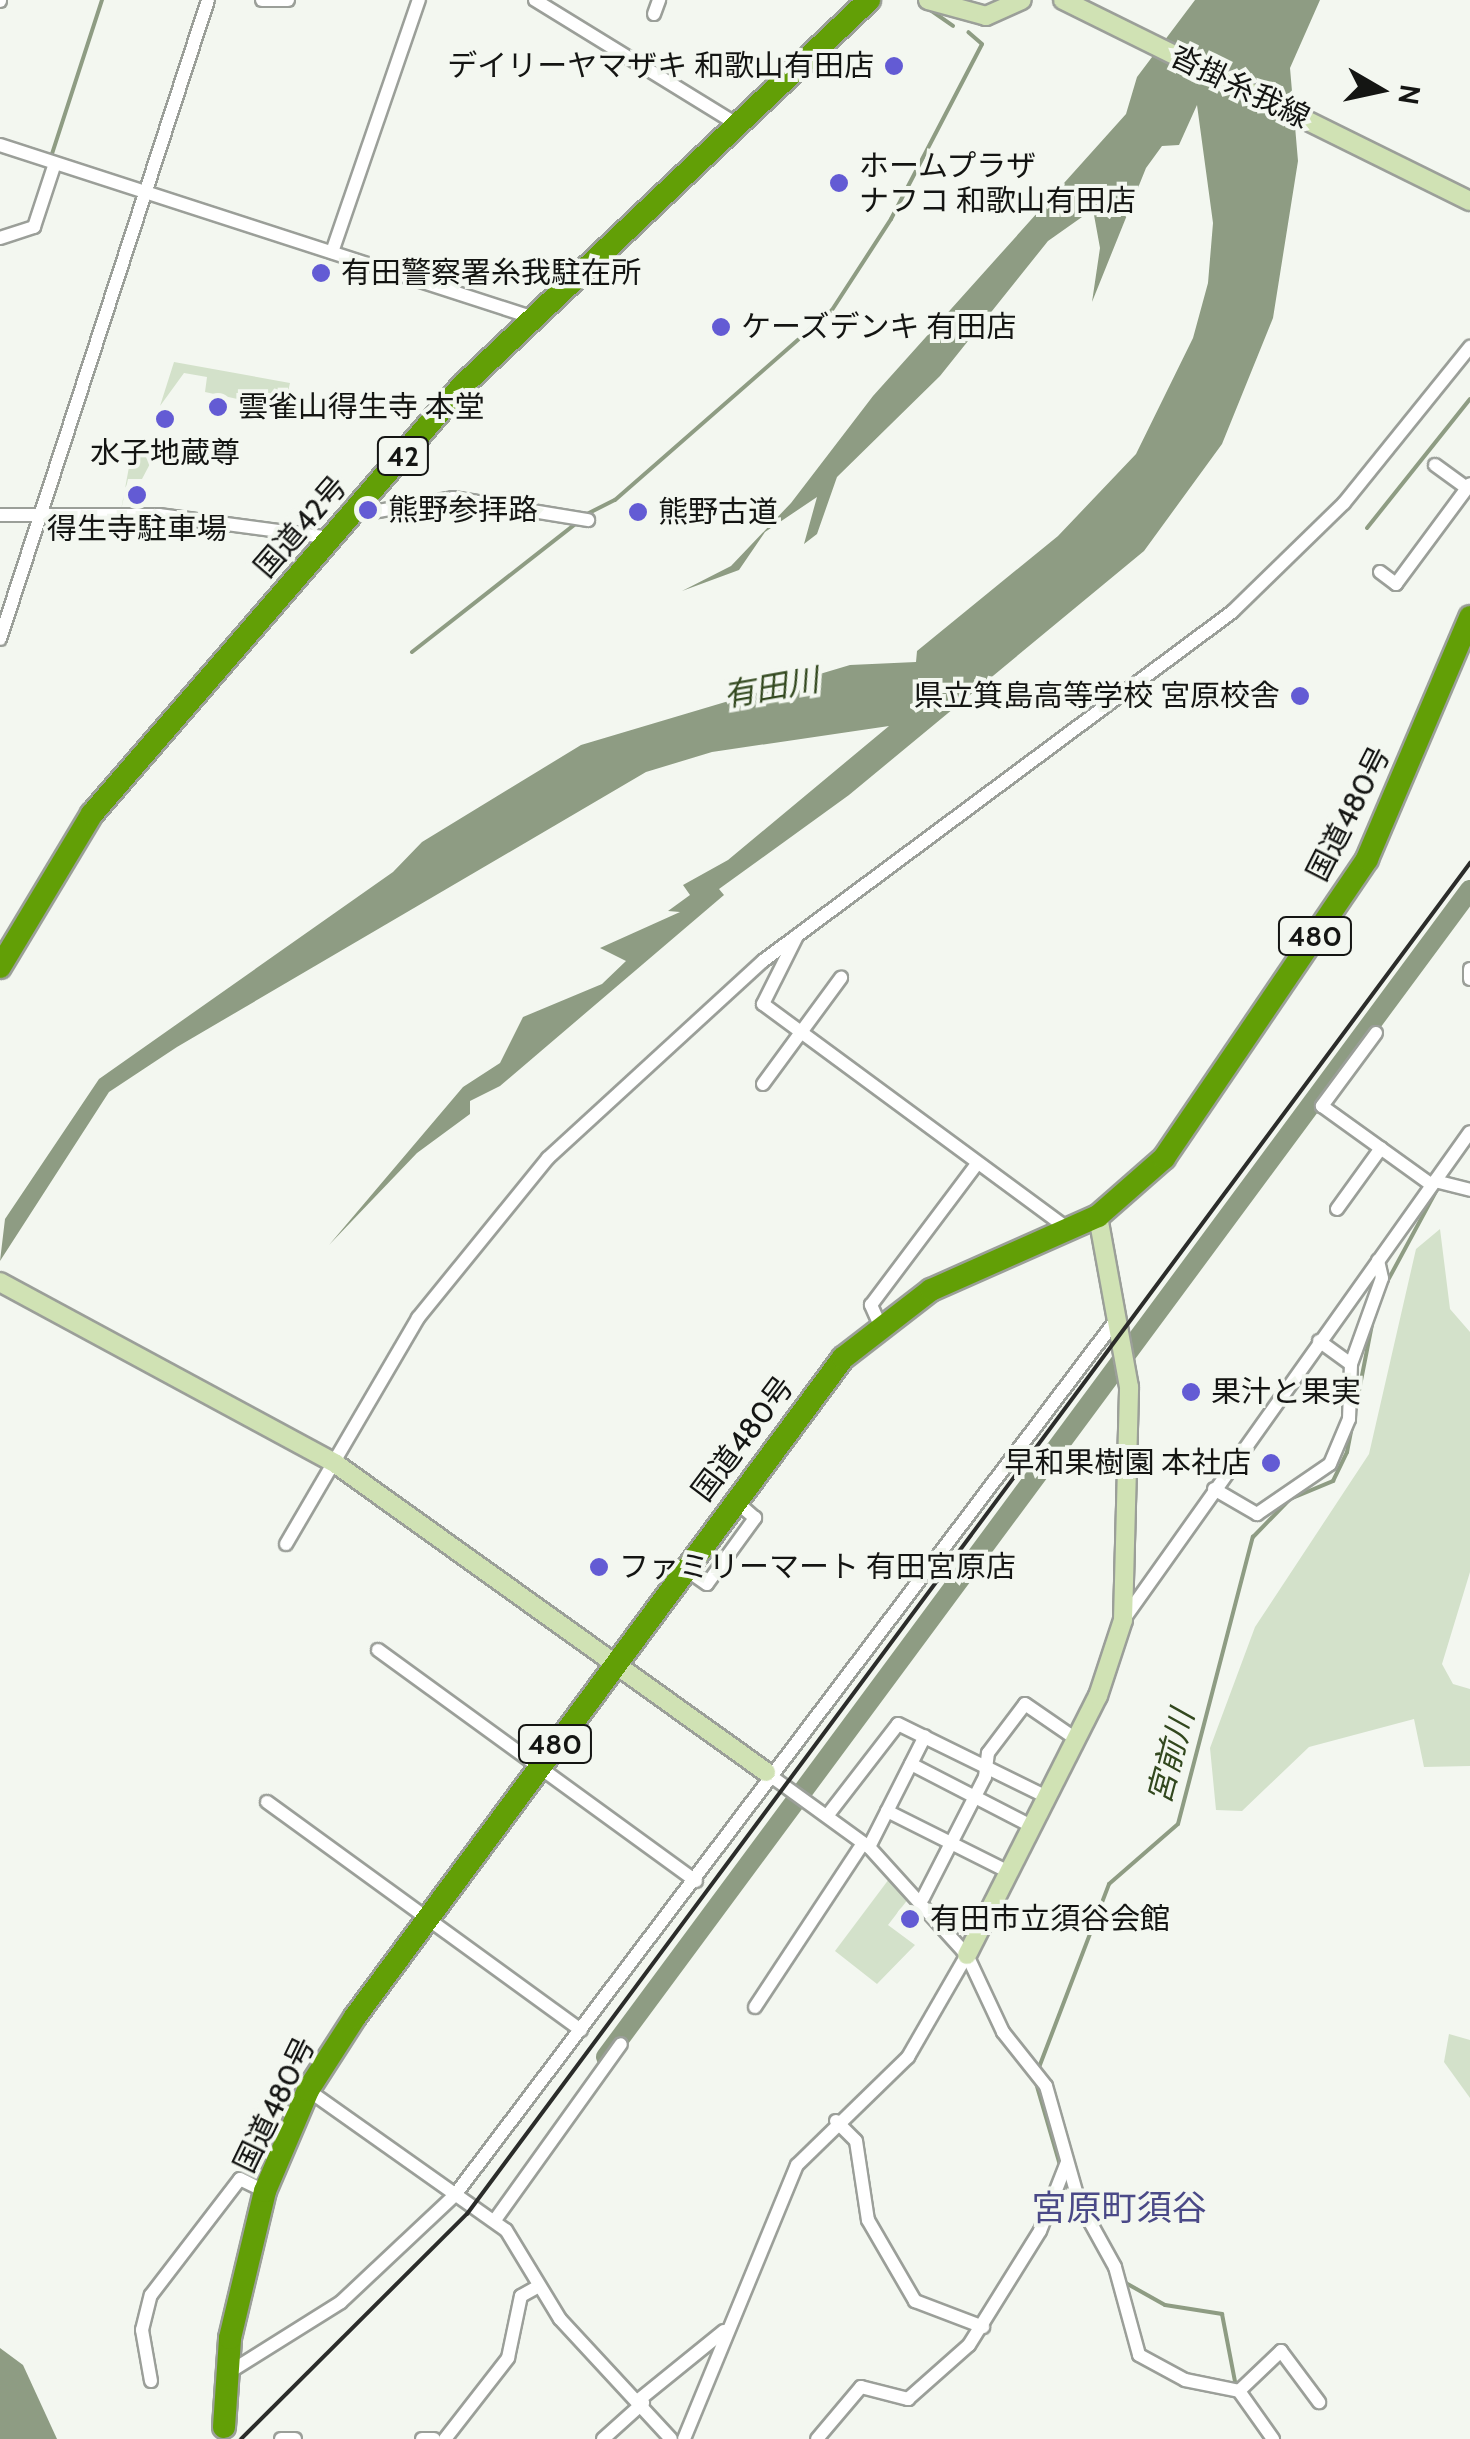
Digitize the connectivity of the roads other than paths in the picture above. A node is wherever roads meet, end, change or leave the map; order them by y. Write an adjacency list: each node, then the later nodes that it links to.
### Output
1 (208, 0): 13 (street)
2 (262, 0): 3 (street)
3 (288, 0)
4 (419, 0): 16 (street)
5 (535, 0): 10 (street)
6 (869, 0): 10 (highway, 国道42号 / 42)
7 (928, 0): 8 (street)
8 (1022, 0)
9 (1063, 0): 14 (street, 沓掛糸我線)
10 (733, 122): 17 (highway, 国道42号 / 42)
11 (0, 146): 12 (street)
12 (54, 163): 13 (street); 15 (street)
13 (146, 192): 16 (street); 23 (street)
14 (1470, 201)
15 (0, 238)
16 (332, 252): 17 (street)
17 (528, 316): 22 (highway, 国道42号 / 42)
18 (1470, 347): 30 (street)
19 (1434, 465): 20 (street)
20 (1468, 486): 26 (street)
21 (0, 515): 23 (street)
22 (352, 516): 24 (street); 25 (highway, 国道42号 / 42)
23 (41, 519): 25 (street); 28 (street)
24 (588, 520)
25 (332, 538): 29 (highway, 国道42号 / 42)
26 (1380, 572)
27 (1470, 617): 44 (highway, 国道480号 / 480)
28 (0, 639)
29 (6, 936): 31 (highway, 国道42号 / 42)
30 (797, 936): 35 (street); 52 (street)
31 (0, 967)
32 (1470, 969): 34 (street)
33 (841, 978): 35 (street)
34 (1470, 979)
35 (799, 1033): 37 (street); 40 (street)
36 (1376, 1033): 39 (street)
37 (763, 1084)
38 (1470, 1132): 41 (street)
39 (1381, 1148): 41 (street); 43 (street)
40 (978, 1164): 45 (street); 48 (street)
41 (1433, 1183): 42 (street); 46 (street)
42 (1470, 1190)
43 (1337, 1209)
44 (1098, 1216): 45 (highway, 国道480号 / 480); 49 (street)
45 (1070, 1230): 48 (highway, 国道480号 / 480)
46 (1378, 1260): 50 (street); 51 (street)
47 (0, 1282): 52 (street)
48 (879, 1323): 57 (highway, 国道480号 / 480)
49 (1113, 1324): 55 (street); 63 (street)
50 (1319, 1341): 51 (street); 53 (street)
51 (1351, 1364): 53 (street)
52 (328, 1460): 54 (street); 57 (street)
53 (1214, 1489): 55 (street)
54 (286, 1544)
55 (1123, 1620): 59 (street)
56 (378, 1650): 61 (street)
57 (614, 1664): 61 (highway, 国道480号 / 480); 63 (street)
58 (925, 1736): 60 (street); 62 (street); 68 (street)
59 (1076, 1740): 62 (street); 65 (street)
60 (911, 1764): 64 (street); 67 (street)
61 (539, 1766): 73 (street); 75 (highway, 国道480号 / 480)
62 (986, 1767): 64 (street); 65 (street)
63 (770, 1775): 68 (street); 73 (street)
64 (975, 1797): 69 (street); 70 (street)
65 (1047, 1797): 69 (street)
66 (267, 1802): 75 (street)
67 (887, 1810): 70 (street); 71 (street)
68 (827, 1816): 71 (street)
69 (1032, 1826): 72 (street)
70 (951, 1843): 72 (street); 74 (street)
71 (866, 1845): 74 (street); 77 (street)
72 (1009, 1872): 76 (street)
73 (696, 1881): 78 (street)
74 (922, 1898): 76 (street)
75 (426, 1918): 78 (street); 80 (highway, 国道480号 / 480)
76 (967, 1955): 81 (street); 82 (street)
77 (754, 2007)
78 (581, 2030): 84 (street)
79 (621, 2044): 85 (street)
80 (308, 2090): 83 (highway, 国道480号 / 480); 84 (street)
81 (836, 2121): 87 (street); 88 (street)
82 (1068, 2160): 87 (street); 91 (street)
83 (264, 2190): 89 (highway, 国道480号 / 480); 90 (street)
84 (455, 2196): 85 (street); 89 (street)
85 (495, 2220): 86 (street)
86 (537, 2287): 92 (street); 99 (street)
87 (983, 2327): 103 (street)
88 (726, 2329): 92 (street); 102 (street)
89 (228, 2373): 94 (highway, 国道480号 / 480)
90 (151, 2381)
91 (1240, 2391): 93 (street); 104 (street)
92 (641, 2401): 100 (street); 101 (street)
93 (1319, 2402)
94 (224, 2426)
95 (282, 2439): 96 (street)
96 (295, 2439)
97 (422, 2439): 98 (street)
98 (434, 2439)
99 (445, 2439)
100 (604, 2439)
101 (671, 2439)
102 (684, 2439)
103 (817, 2439)
104 (1273, 2439)

